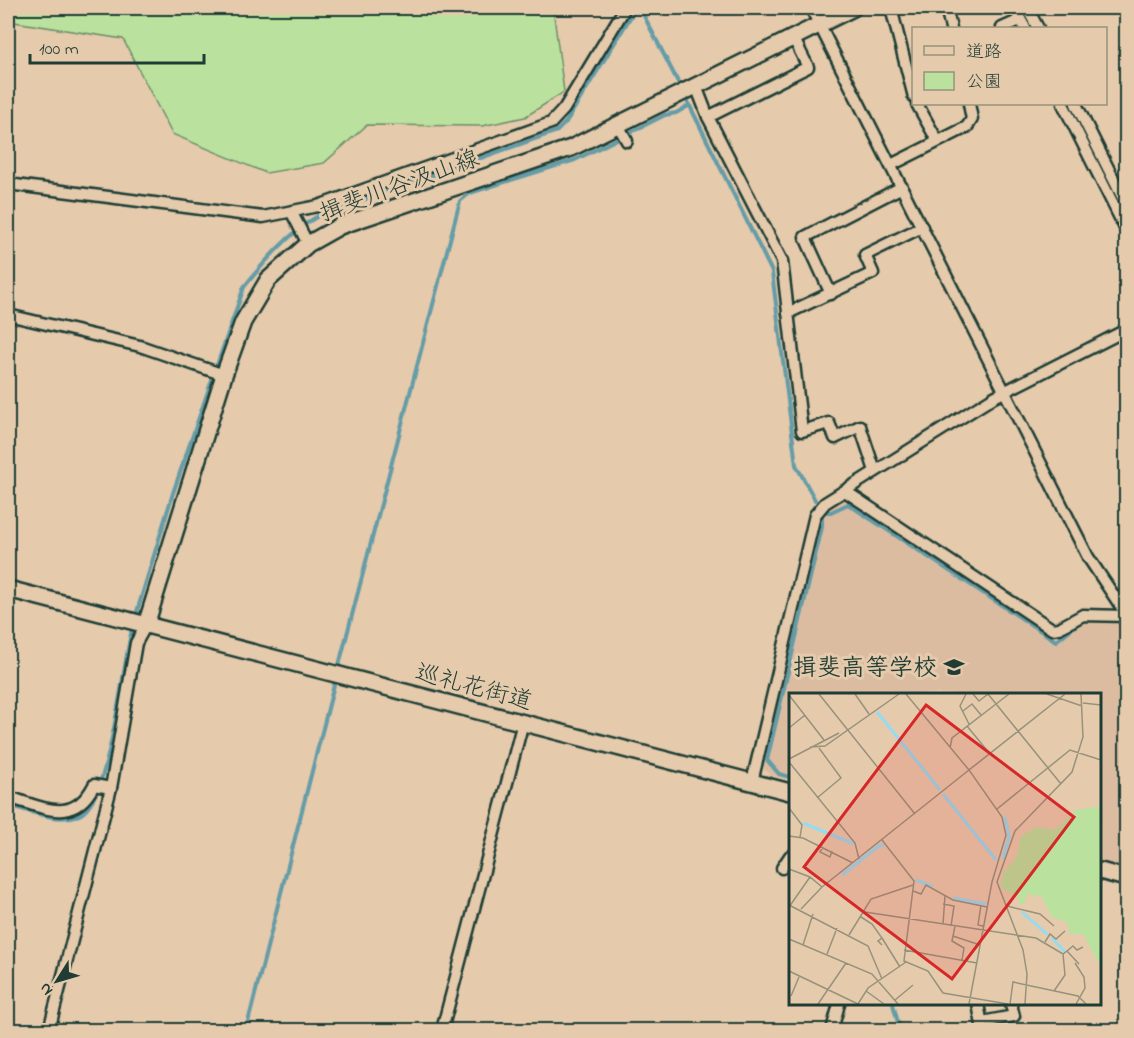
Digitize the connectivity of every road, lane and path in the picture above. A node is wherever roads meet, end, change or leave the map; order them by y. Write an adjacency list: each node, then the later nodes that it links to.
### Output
1 (625, 8): 28 (street)
2 (811, 8): 8 (street)
3 (853, 8): 8 (main road, 揖斐川谷汲山線)
4 (891, 8): 15 (street)
5 (946, 8): 10 (street)
6 (1014, 8): 9 (street)
7 (1027, 8): 12 (street)
8 (820, 24): 13 (main road, 揖斐川谷汲山線); 24 (street)
9 (1023, 24): 11 (street)
10 (951, 27)
11 (1007, 27)
12 (1037, 27)
13 (794, 38): 14 (main road, 揖斐川谷汲山線); 20 (street)
14 (696, 86): 20 (street); 21 (main road, 揖斐川谷汲山線)
15 (912, 89)
16 (918, 105): 22 (street)
17 (969, 105): 22 (street)
18 (1064, 105): 30 (street)
19 (1076, 105): 27 (street)
20 (708, 117): 33 (street)
21 (618, 125): 23 (street); 31 (main road, 揖斐川谷汲山線)
22 (937, 140): 24 (street)
23 (627, 141)
24 (891, 165): 26 (street)
25 (8, 184): 28 (street)
26 (902, 187): 29 (street); 32 (street)
27 (1126, 204)
28 (292, 213): 31 (street)
29 (922, 227): 32 (street); 37 (street)
30 (1126, 230)
31 (308, 244): 36 (main road, 揖斐川谷汲山線)
32 (831, 294): 33 (street)
33 (788, 313): 38 (street)
34 (8, 315): 36 (street)
35 (1126, 330): 37 (street)
36 (224, 375): 42 (main road, 揖斐川谷汲山線)
37 (1005, 391): 38 (street); 41 (street)
38 (874, 471): 39 (street)
39 (845, 491): 41 (street); 44 (street)
40 (8, 589): 42 (main road)
41 (1126, 615)
42 (146, 625): 43 (main road, 巡礼花街道); 45 (street)
43 (523, 722): 44 (main road, 巡礼花街道); 57 (street)
44 (752, 782): 46 (main road, 巡礼花街道)
45 (111, 788): 47 (street); 56 (street)
46 (789, 792)
47 (8, 797)
48 (789, 858): 49 (street)
49 (782, 868)
50 (1101, 871): 51 (main road)
51 (1126, 878)
52 (839, 1005): 58 (street)
53 (978, 1005): 55 (street)
54 (1011, 1005): 55 (street)
55 (982, 1026)
56 (49, 1030)
57 (442, 1030)
58 (832, 1030)

